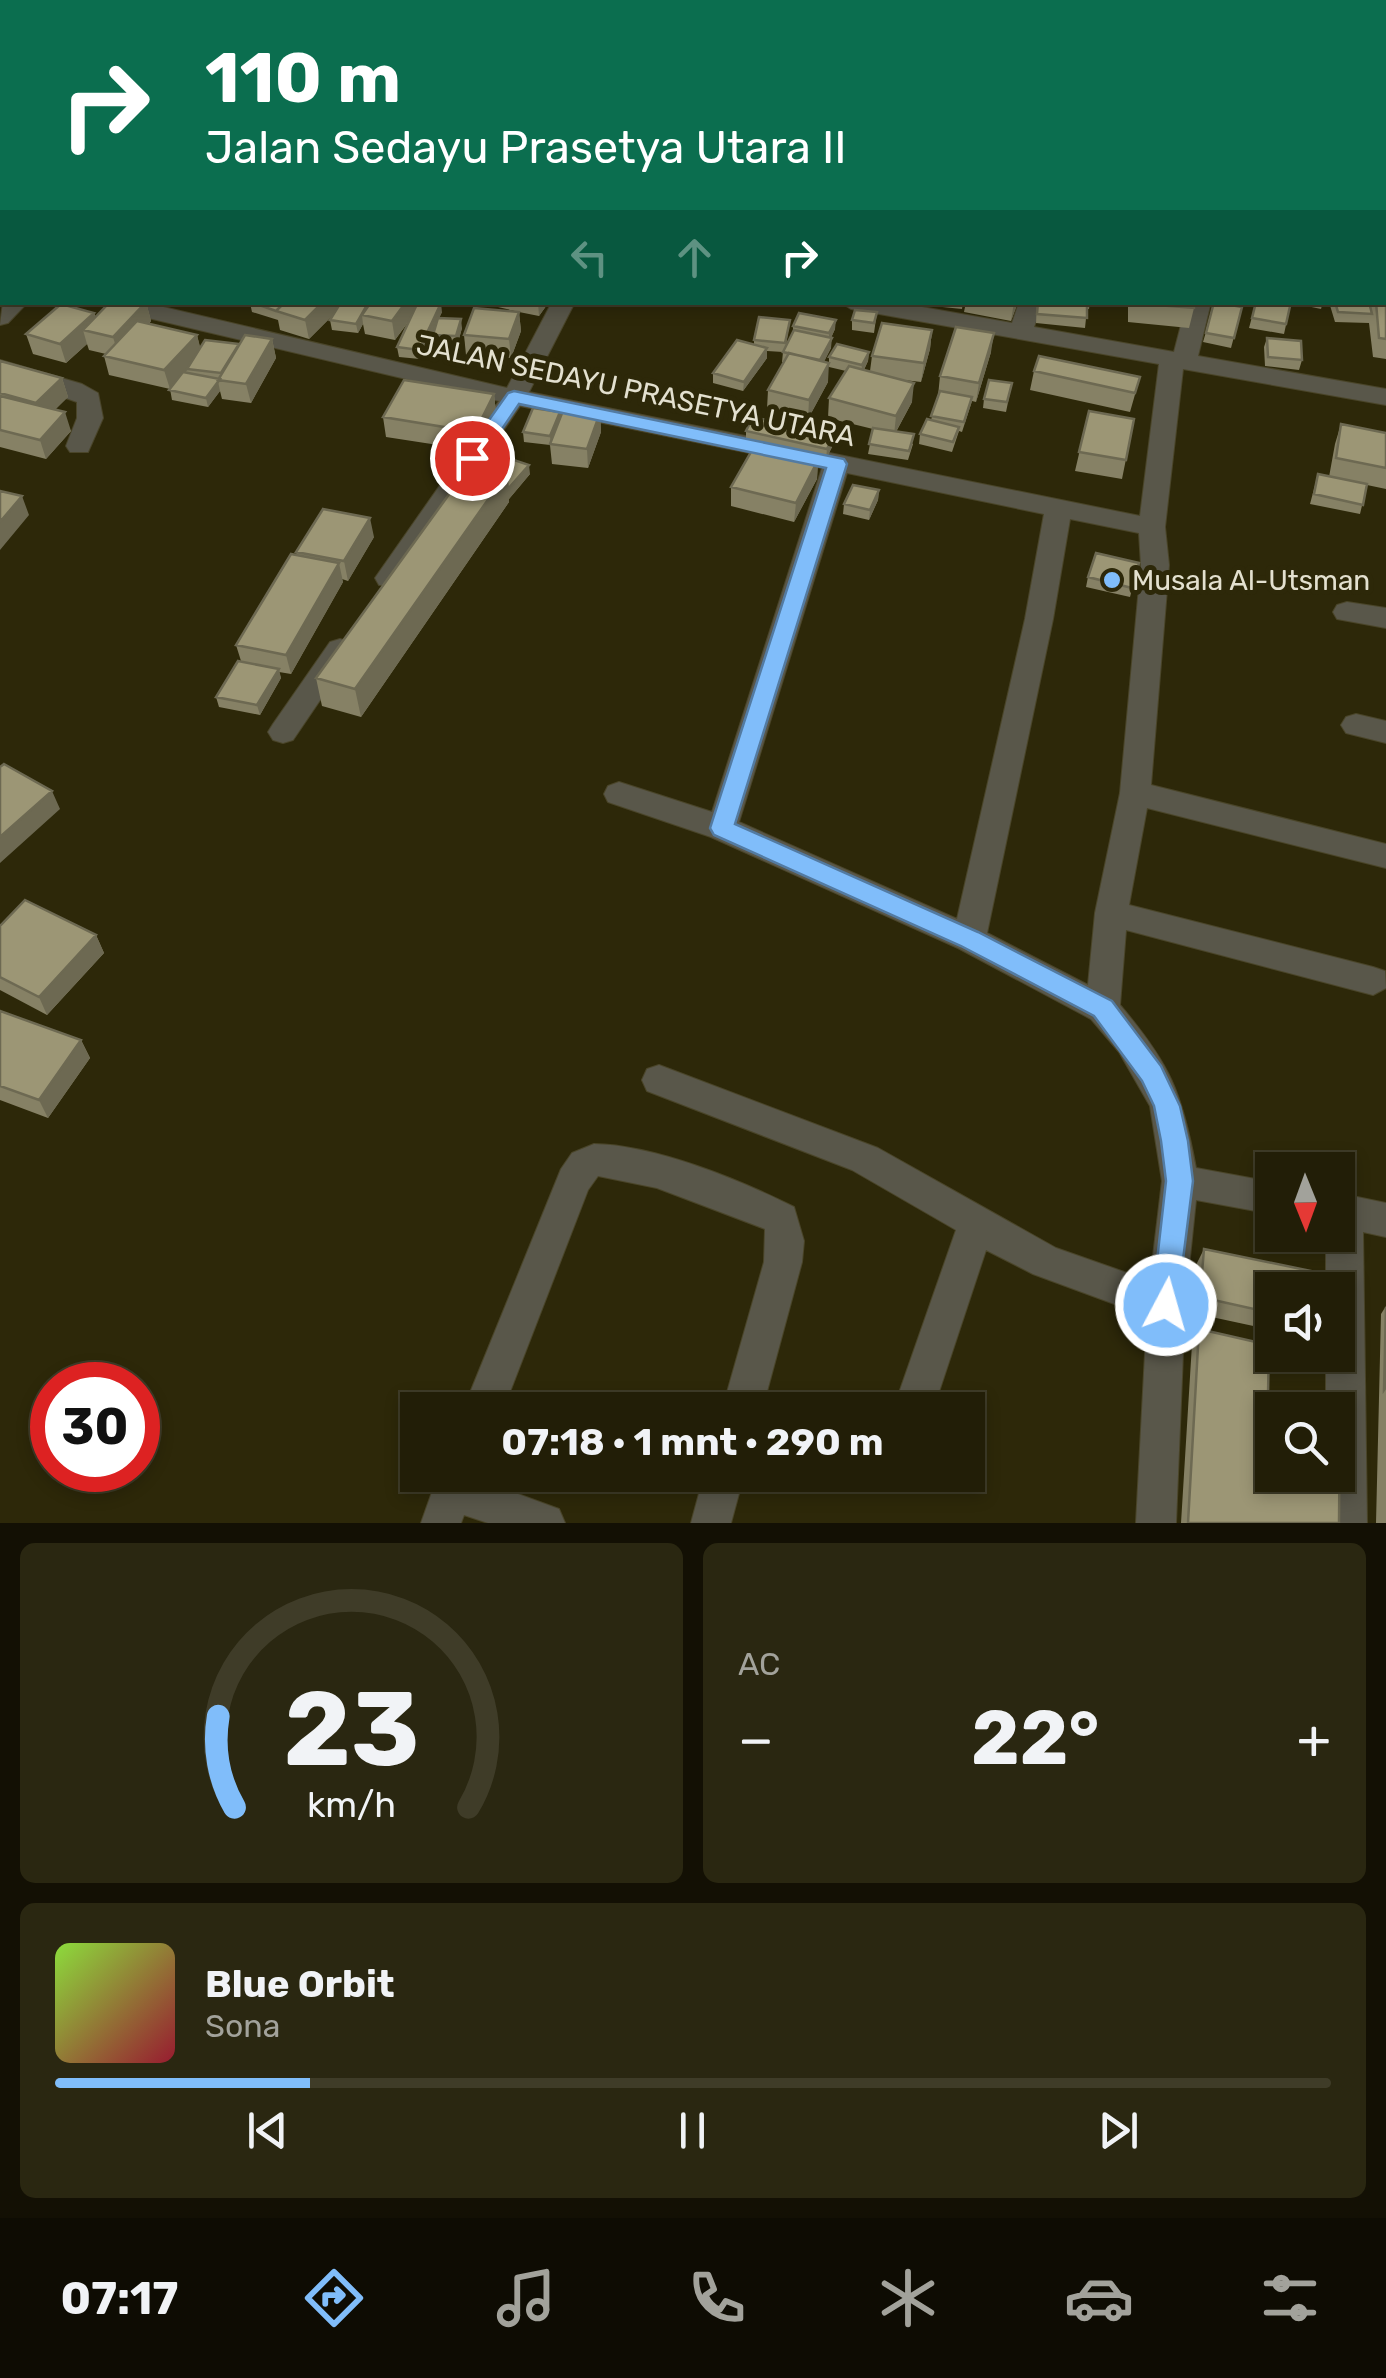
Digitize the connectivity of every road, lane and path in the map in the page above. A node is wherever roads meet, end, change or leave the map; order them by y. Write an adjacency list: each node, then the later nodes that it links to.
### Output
1 (123, 305): 9 (street, JALAN SEDAYU PRASETYA UTARA)
2 (562, 305): 9 (street)
3 (865, 305): 6 (street)
4 (1029, 305): 6 (street)
5 (1198, 305): 7 (street)
6 (1020, 335): 7 (street)
7 (1178, 361): 10 (street); 14 (street)
8 (0, 367): 11 (street)
9 (514, 397): 12 (street, JALAN SEDAYU PRASETYA UTARA); 18 (street)
10 (1386, 397)
11 (79, 446)
12 (837, 464): 13 (street, JALAN SEDAYU PRASETYA UTARA); 22 (street)
13 (1059, 506): 14 (street, JALAN SEDAYU PRASETYA UTARA); 25 (street)
14 (1152, 527): 20 (street)
15 (1347, 612): 16 (street)
16 (1386, 618)
17 (1356, 726): 19 (street)
18 (282, 732)
19 (1386, 732)
20 (1135, 793): 23 (street); 24 (street)
21 (618, 794): 22 (street)
22 (722, 828): 25 (street)
23 (1386, 856)
24 (1112, 914): 26 (street); 27 (street)
25 (969, 939): 27 (street)
26 (1373, 981)
27 (1103, 1008): 29 (street)
28 (659, 1080): 33 (street)
29 (1180, 1181): 30 (street); 35 (street)
30 (1255, 1195)
31 (1355, 1214): 32 (street)
32 (1386, 1220)
33 (976, 1225): 35 (street); 38 (street)
34 (1342, 1252): 44 (street)
35 (1166, 1305): 43 (street)
36 (491, 1392): 37 (street)
37 (747, 1392)
38 (918, 1392)
39 (719, 1492): 42 (street)
40 (450, 1496): 41 (street)
41 (545, 1523)
42 (710, 1523)
43 (1156, 1523)
44 (1347, 1523)

